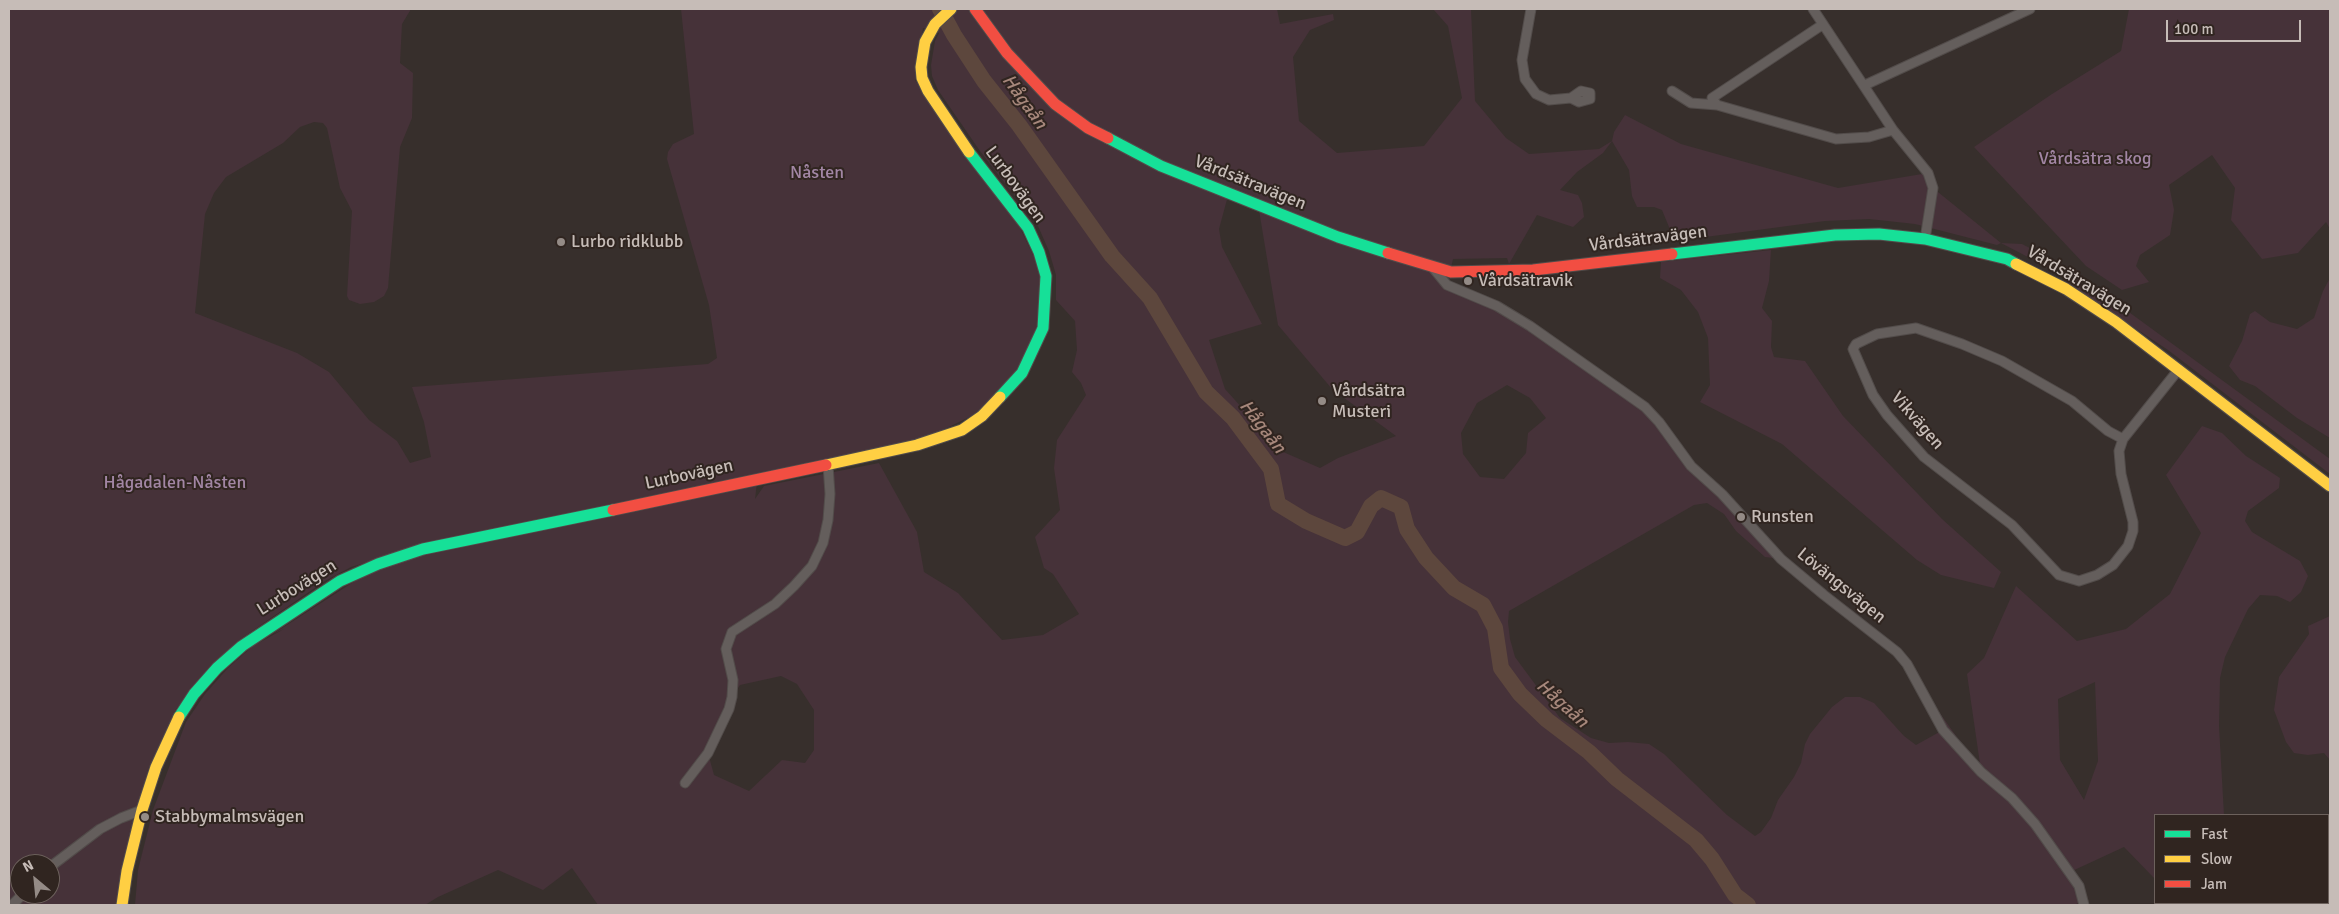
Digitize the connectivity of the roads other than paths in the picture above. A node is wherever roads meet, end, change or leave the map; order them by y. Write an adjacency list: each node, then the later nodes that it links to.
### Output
1 (951, 9): 16 (street, Lurbovägen)
2 (975, 9): 13 (street, Vårdsätravägen)
3 (1532, 9): 9 (street)
4 (1813, 9): 6 (street)
5 (2030, 9): 7 (street)
6 (1822, 25): 7 (street); 10 (street)
7 (1865, 86): 11 (street)
8 (1672, 91): 10 (street)
9 (1571, 98)
10 (1717, 105): 11 (street)
11 (1893, 130): 12 (street)
12 (1925, 239): 13 (street, Vårdsätravägen); 14 (street, Vårdsätravägen)
13 (1433, 268): 22 (street, Lövängsvägen)
14 (2179, 369): 15 (street); 17 (street, Vårdsätravägen)
15 (2123, 439): 15 (street, Vikvägen)
16 (828, 465): 18 (street); 19 (street, Lurbovägen)
17 (2330, 486)
18 (685, 782)
19 (142, 810): 20 (street); 21 (street, Lurbovägen)
20 (60, 859)
21 (122, 905)
22 (2084, 905)

